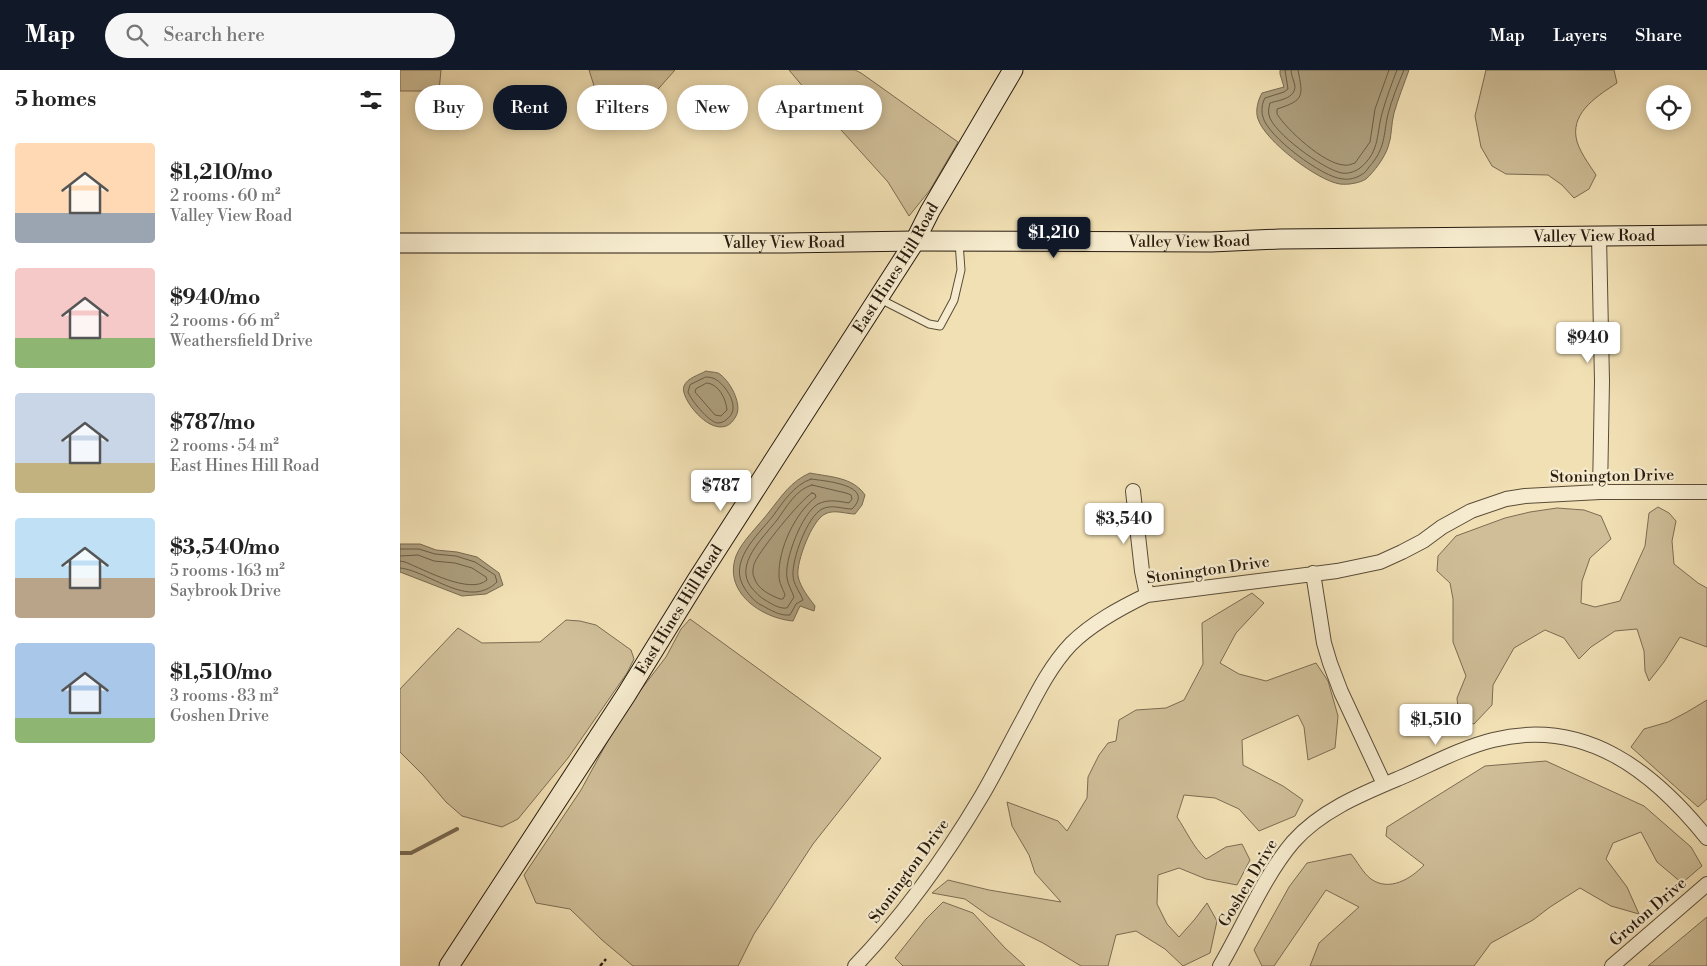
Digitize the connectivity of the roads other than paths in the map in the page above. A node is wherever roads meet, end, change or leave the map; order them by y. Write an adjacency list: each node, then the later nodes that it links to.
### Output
1 (1012, 70): 5 (main road, East Hines Hill Road)
2 (1707, 235): 3 (main road, Valley View Road)
3 (1599, 236): 6 (main road, Valley View Road); 9 (street)
4 (400, 242): 5 (main road, Valley View Road)
5 (915, 242): 6 (main road, Valley View Road); 7 (main road, East Hines Hill Road)
6 (959, 242): 7 (lane)
7 (878, 298): 16 (main road, East Hines Hill Road)
8 (1133, 491): 12 (street)
9 (1600, 492): 10 (street, Stonington Drive); 11 (street, Stonington Drive)
10 (1707, 492)
11 (1313, 573): 12 (street, Stonington Drive); 13 (street)
12 (1147, 595): 17 (street, Stonington Drive)
13 (1384, 784): 14 (street, Goshen Drive); 18 (street, Goshen Drive)
14 (1707, 838)
15 (1707, 884): 19 (street, Groton Drive)
16 (449, 966)
17 (855, 966)
18 (1220, 966)
19 (1612, 966)

